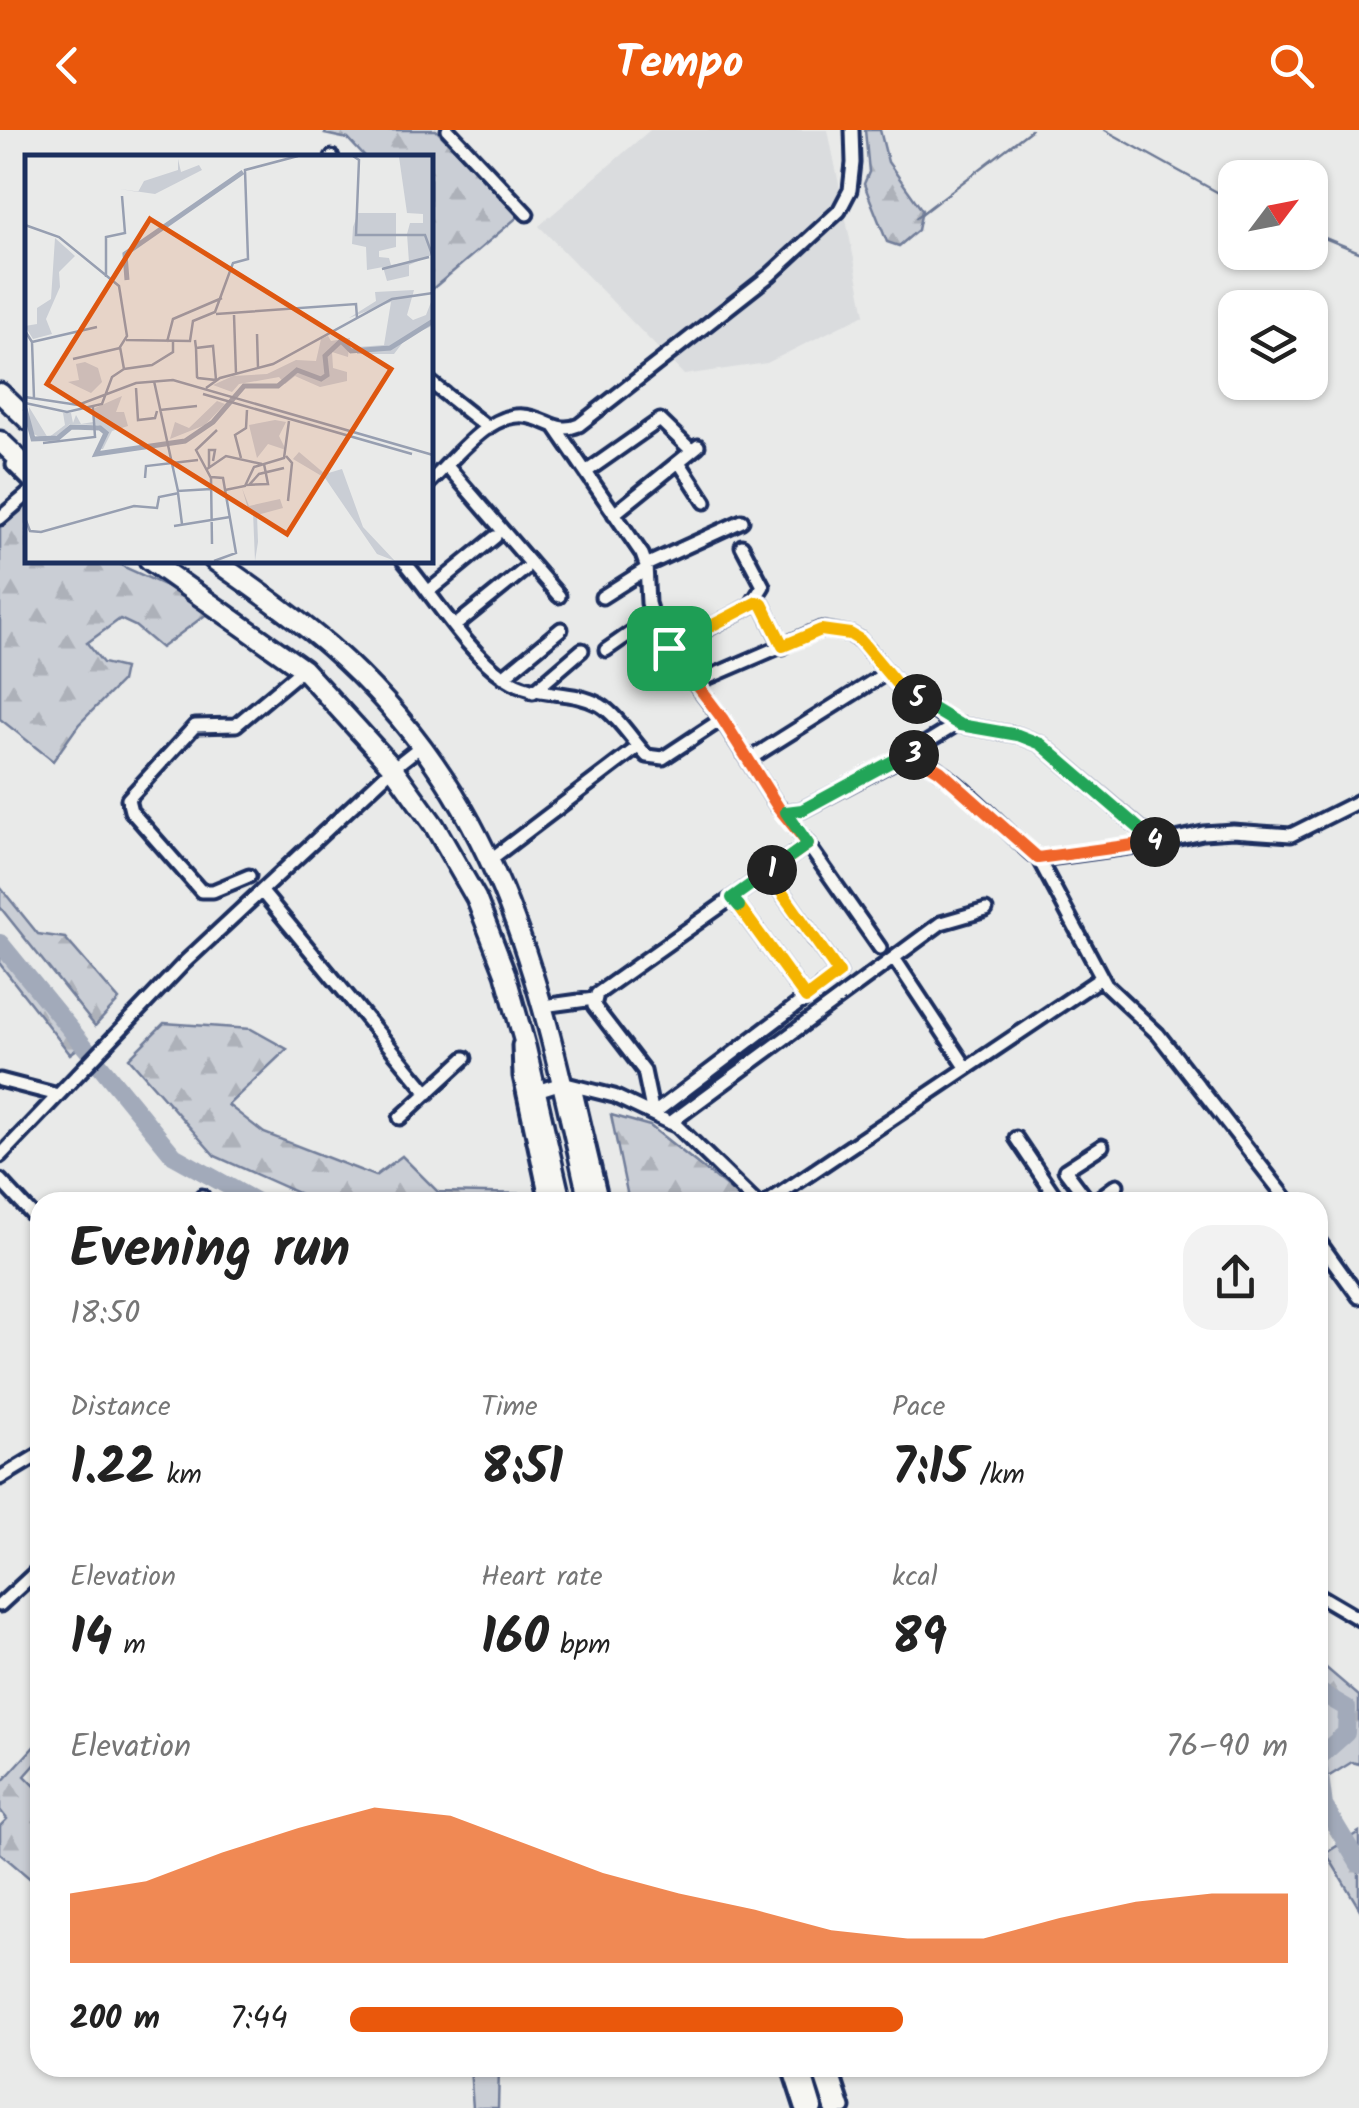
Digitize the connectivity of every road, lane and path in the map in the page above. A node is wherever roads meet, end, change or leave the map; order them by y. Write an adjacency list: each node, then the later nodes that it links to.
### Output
1 (448, 130): 3 (street)
2 (852, 130): 10 (street)
3 (527, 214)
4 (0, 380): 7 (street)
5 (433, 390): 9 (street)
6 (0, 393): 8 (highway)
7 (25, 408)
8 (25, 417)
9 (488, 428): 10 (street); 15 (street)
10 (555, 428): 16 (street)
11 (0, 442): 14 (highway)
12 (0, 451): 17 (street)
13 (679, 462): 16 (street); 20 (street); 21 (street)
14 (25, 465)
15 (447, 466): 18 (street); 33 (street)
16 (586, 472): 21 (street)
17 (25, 477)
18 (432, 480)
19 (25, 497): 22 (street)
20 (705, 502)
21 (614, 514): 29 (street)
22 (0, 518)
23 (742, 520): 29 (street)
24 (495, 537): 32 (street)
25 (742, 546): 35 (street)
26 (151, 562): 37 (highway)
27 (217, 562): 31 (highway)
28 (405, 562): 32 (street)
29 (646, 567): 34 (street); 36 (street)
30 (524, 570): 38 (street)
31 (257, 590): 37 (highway); 51 (highway)
32 (428, 591): 38 (street)
33 (560, 596)
34 (602, 597)
35 (753, 602): 40 (street); 41 (street)
36 (652, 618): 41 (street); 43 (street)
37 (237, 620): 44 (highway)
38 (456, 625): 46 (street)
39 (560, 629): 46 (street)
40 (783, 646): 45 (street); 47 (street)
41 (669, 648): 47 (street)
42 (582, 650): 48 (street)
43 (606, 650)
44 (303, 669): 55 (highway); 63 (street)
45 (886, 673): 50 (street); 54 (street)
46 (503, 676): 48 (street)
47 (695, 682): 49 (street)
48 (532, 692): 52 (street)
49 (722, 718): 52 (street); 54 (street)
50 (957, 724): 53 (street); 58 (street)
51 (421, 746): 55 (street); 61 (highway)
52 (638, 746): 61 (street)
53 (908, 754): 57 (street); 60 (street)
54 (748, 760): 57 (street)
55 (393, 768): 64 (street); 78 (highway)
56 (1359, 801): 58 (street)
57 (786, 812): 59 (street)
58 (1157, 843): 60 (street)
59 (808, 844): 62 (street); 67 (street)
60 (1043, 858): 69 (street)
61 (491, 859): 72 (highway)
62 (768, 873): 65 (street); 70 (street)
63 (249, 876)
64 (262, 892): 77 (street); 79 (street)
65 (732, 898): 70 (street); 71 (street)
66 (986, 910): 68 (street)
67 (880, 948)
68 (894, 958): 74 (street); 82 (street)
69 (1101, 978): 74 (street); 99 (street)
70 (806, 998): 80 (street)
71 (594, 999): 72 (street); 80 (street)
72 (544, 1006): 76 (highway)
73 (465, 1058): 77 (street)
74 (966, 1066): 94 (street)
75 (0, 1080): 79 (street)
76 (568, 1085): 78 (street); 80 (street); 91 (highway); 92 (street)
77 (428, 1093): 81 (street)
78 (530, 1093): 89 (street); 90 (highway)
79 (58, 1095): 85 (street)
80 (652, 1114): 82 (street)
81 (400, 1118)
82 (670, 1122): 93 (street)
83 (1016, 1138): 95 (street)
84 (1102, 1146): 88 (street)
85 (0, 1156)
86 (0, 1180): 100 (street)
87 (1116, 1184): 98 (street)
88 (1076, 1186): 96 (street); 97 (street)
89 (545, 1192)
90 (558, 1192)
91 (586, 1192)
92 (599, 1192)
93 (746, 1192)
94 (783, 1192)
95 (1049, 1192)
96 (1068, 1192)
97 (1082, 1192)
98 (1105, 1192)
99 (1281, 1192)
100 (30, 1213)
101 (1328, 1254): 102 (street)
102 (1359, 1296)
103 (30, 1460): 104 (street)
104 (0, 1478)
105 (30, 1581): 107 (street)
106 (1328, 1601): 108 (street)
107 (0, 1605)
108 (1359, 1619)
109 (792, 2077): 113 (street)
110 (803, 2077): 114 (highway)
111 (825, 2077): 115 (highway)
112 (835, 2077): 116 (street)
113 (802, 2108)
114 (812, 2108)
115 (835, 2108)
116 (844, 2108)

